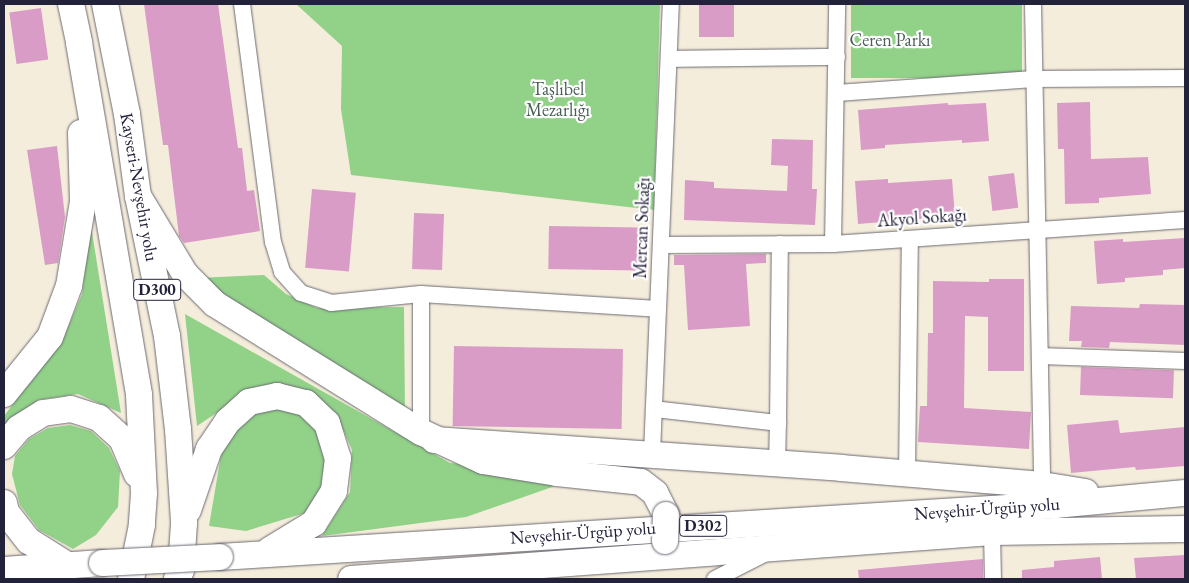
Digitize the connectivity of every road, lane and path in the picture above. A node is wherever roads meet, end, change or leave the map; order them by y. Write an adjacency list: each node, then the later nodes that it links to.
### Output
1 (71, 4): 7 (highway, Kayseri-Nevşehir yolu / D300)
2 (105, 4): 13 (highway, Kayseri-Nevşehir yolu / D300)
3 (242, 4): 20 (street)
4 (671, 4): 9 (street, Mercan Sokağı)
5 (837, 4): 8 (street)
6 (1033, 4): 11 (street)
7 (79, 42): 24 (highway); 33 (highway, Kayseri-Nevşehir yolu / D300)
8 (837, 58): 9 (street); 12 (street)
9 (669, 59): 19 (street, Mercan Sokağı)
10 (1185, 78): 11 (street)
11 (1034, 79): 12 (street); 15 (street)
12 (837, 93): 18 (street)
13 (138, 196): 27 (highway); 37 (highway, Kayseri-Nevşehir yolu / D300)
14 (1185, 220): 15 (street, Akyol Sokağı)
15 (1037, 230): 16 (street, Akyol Sokağı); 22 (street)
16 (910, 239): 18 (street, Akyol Sokağı); 31 (street)
17 (780, 244): 18 (street, Akyol Sokağı); 19 (street, Akyol Sokağı); 26 (street)
18 (833, 244)
19 (661, 245): 21 (street, Mercan Sokağı)
20 (420, 294): 21 (street); 27 (street)
21 (658, 308): 25 (street, Mercan Sokağı)
22 (1040, 356): 23 (street); 32 (street)
23 (1185, 361)
24 (4, 394)
25 (654, 409): 26 (street); 29 (street, Mercan Sokağı)
26 (778, 423): 30 (street)
27 (428, 436): 29 (highway); 41 (highway, bridge)
28 (4, 446): 33 (highway)
29 (652, 453): 30 (highway)
30 (777, 463): 31 (highway)
31 (907, 474): 32 (highway)
32 (1042, 486): 35 (highway)
33 (144, 493): 46 (highway, Kayseri-Nevşehir yolu / D300)
34 (1185, 493): 35 (highway, Nevşehir-Ürgüp yolu / D302)
35 (1125, 498): 42 (highway, Nevşehir-Ürgüp yolu / D302)
36 (4, 503): 43 (highway)
37 (184, 523): 42 (highway); 47 (highway, Kayseri-Nevşehir yolu / D300)
38 (1185, 529): 39 (highway, Nevşehir-Ürgüp yolu / D302)
39 (992, 532): 40 (highway, Nevşehir-Ürgüp yolu / D302); 51 (street)
40 (775, 548): 41 (highway, Nevşehir-Ürgüp yolu / D302); 50 (street)
41 (658, 549): 45 (highway, Nevşehir-Ürgüp yolu / D302)
42 (263, 553): 43 (highway, Nevşehir-Ürgüp yolu / D302, bridge)
43 (67, 565): 44 (highway, Nevşehir-Ürgüp yolu)
44 (4, 570)
45 (470, 572): 48 (highway, Nevşehir-Ürgüp yolu / D302); 49 (highway)
46 (131, 579)
47 (177, 579)
48 (351, 579)
49 (440, 579)
50 (715, 579)
51 (993, 579)

